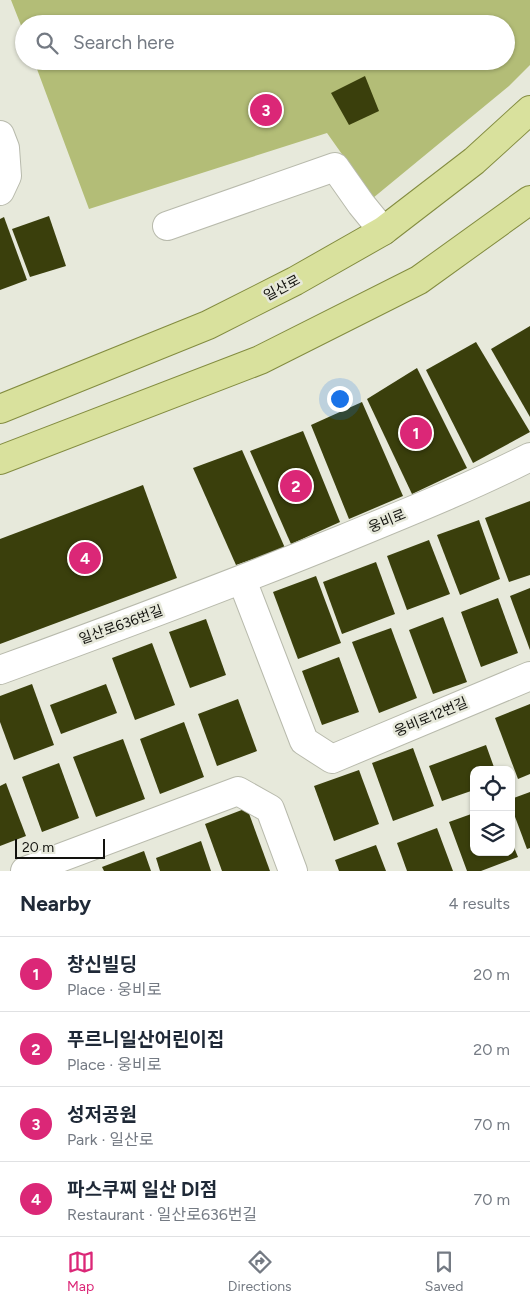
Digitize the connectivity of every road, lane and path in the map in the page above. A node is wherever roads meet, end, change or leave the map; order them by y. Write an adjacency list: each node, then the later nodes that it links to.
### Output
1 (530, 110): 6 (main road, 일산로)
2 (0, 135): 3 (street)
3 (4, 184)
4 (530, 200): 9 (main road)
5 (167, 226): 6 (street)
6 (383, 230): 7 (main road, 일산로)
7 (0, 408)
8 (530, 457): 10 (street, 웅비로)
9 (0, 460)
10 (242, 580): 11 (street, 일산로636번길); 12 (street, 웅비로12번길)
11 (0, 670)
12 (530, 676)
13 (25, 871): 14 (street)
14 (293, 871)

